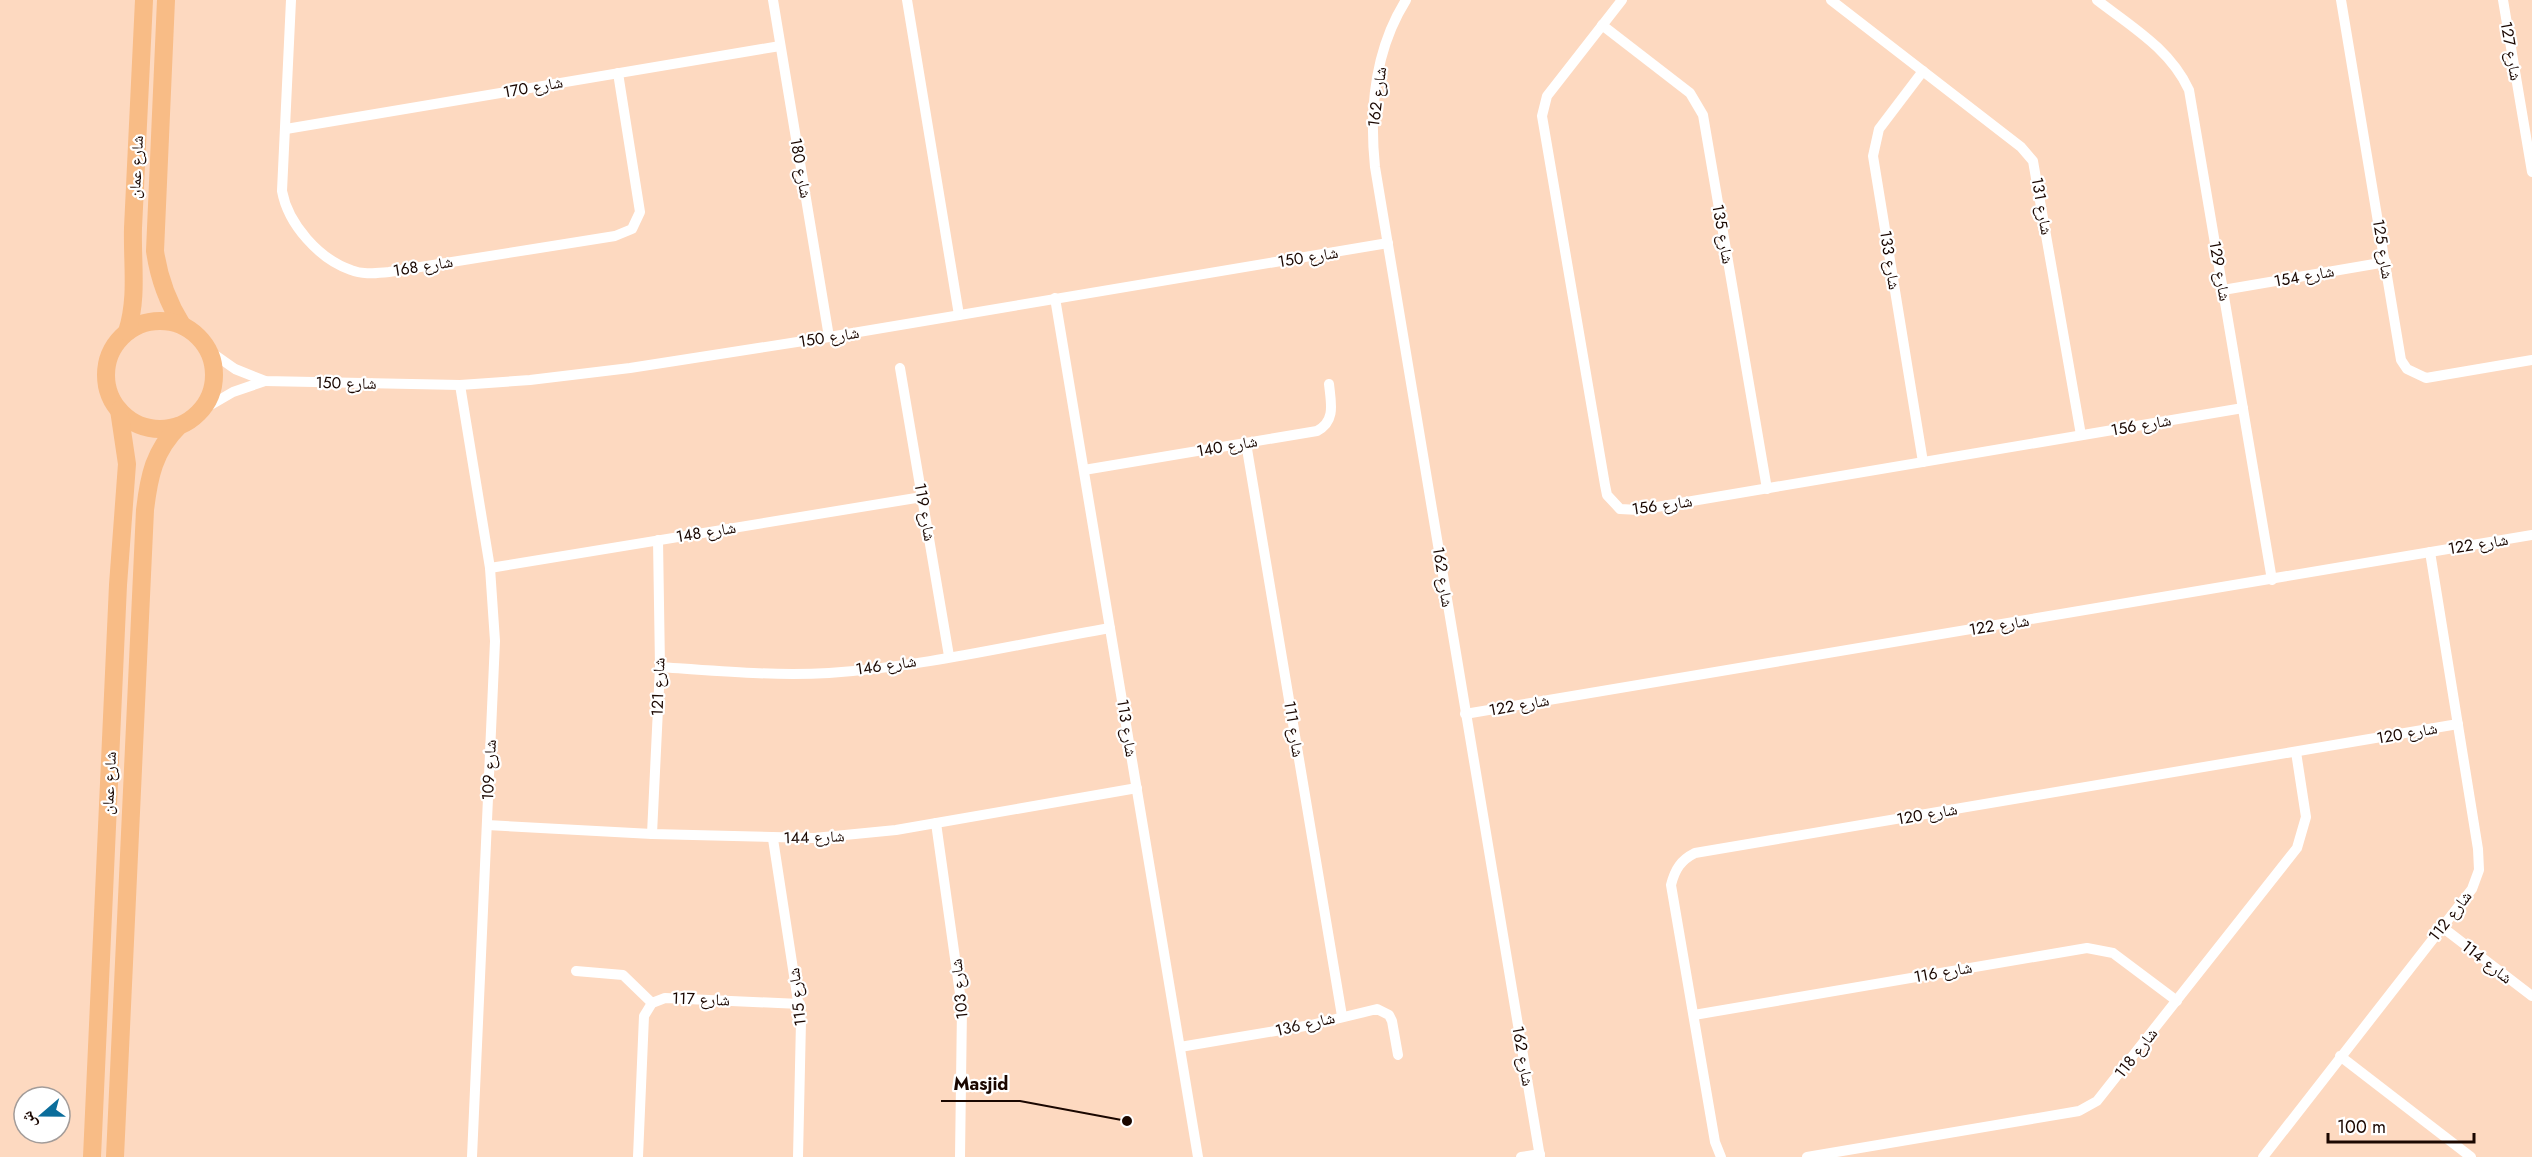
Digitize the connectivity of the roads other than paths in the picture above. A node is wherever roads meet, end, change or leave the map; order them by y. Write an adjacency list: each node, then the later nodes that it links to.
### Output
1 (144, 0): 24 (main road, شارع عمان)
2 (166, 0): 23 (main road, شارع عمان)
3 (291, 0): 16 (street, شارع 168)
4 (773, 0): 13 (street, شارع 180)
5 (907, 0): 22 (street)
6 (1406, 0): 18 (street, شارع 162)
7 (1622, 0): 12 (street, شارع 156)
8 (1831, 0): 14 (street, شارع 131)
9 (2099, 0): 20 (street, شارع 129)
10 (2341, 0): 19 (street, شارع 125)
11 (2503, 0): 17 (street, شارع 127)
12 (1602, 25): 40 (street, شارع 135); 40 (street, شارع 156)
13 (780, 46): 15 (street, شارع 170); 25 (street, شارع 180)
14 (1923, 71): 36 (street, شارع 131); 38 (street, شارع 133)
15 (618, 73): 16 (street, شارع 170); 16 (street, شارع 168)
16 (286, 129)
17 (2532, 172)
18 (1388, 243): 21 (street, شارع 150); 50 (street, شارع 162)
19 (2386, 262): 20 (street, شارع 154); 27 (street, شارع 125)
20 (2223, 290): 32 (street, شارع 129)
21 (1055, 298): 22 (street, شارع 150); 39 (street, شارع 113)
22 (959, 315): 25 (street, شارع 150)
23 (182, 326): 24 (main road); 26 (main road)
24 (127, 332): 33 (main road)
25 (829, 337): 31 (street, شارع 150)
26 (208, 350): 29 (street, شارع 150); 34 (main road)
27 (2532, 360)
28 (900, 369): 41 (street, شارع 119)
29 (265, 381): 31 (street, شارع 150); 34 (street, شارع 150)
30 (1329, 384): 37 (street, شارع 140)
31 (460, 385): 45 (street, شارع 109)
32 (2243, 408): 36 (street, شارع 156); 46 (street, شارع 129)
33 (119, 410): 35 (main road); 71 (main road, شارع عمان)
34 (202, 410): 35 (main road)
35 (179, 426): 72 (main road, شارع عمان)
36 (2081, 435): 38 (street, شارع 156)
37 (1246, 443): 39 (street, شارع 140); 65 (street, شارع 111)
38 (1923, 462): 40 (street, شارع 156)
39 (1084, 470): 47 (street, شارع 113)
40 (1767, 489)
41 (922, 497): 43 (street, شارع 148); 48 (street, شارع 119)
42 (2532, 535): 44 (street, شارع 122)
43 (658, 540): 45 (street, شارع 148); 49 (street, شارع 121)
44 (2430, 552): 46 (street, شارع 122); 51 (street, شارع 112)
45 (490, 568): 55 (street, شارع 109)
46 (2272, 580): 50 (street, شارع 122)
47 (1110, 628): 48 (street, شارع 146); 53 (street, شارع 113)
48 (949, 656): 49 (street, شارع 146)
49 (660, 667): 56 (street, شارع 121)
50 (1466, 714): 70 (street, شارع 162)
51 (2458, 724): 52 (street, شارع 120); 58 (street, شارع 112)
52 (2296, 752): 61 (street, شارع 118); 64 (street, شارع 120)
53 (1137, 788): 54 (street, شارع 144); 66 (street, شارع 113)
54 (936, 823): 57 (street, شارع 144); 76 (street, شارع 103)
55 (487, 825): 56 (street, شارع 144); 73 (street, شارع 109)
56 (652, 834): 57 (street, شارع 144)
57 (773, 839): 63 (street, شارع 115)
58 (2442, 927): 60 (street, شارع 114); 68 (street, شارع 112)
59 (576, 971): 62 (street)
60 (2532, 996)
61 (2177, 1001): 64 (street, شارع 116); 69 (street, شارع 118)
62 (652, 1003): 63 (street, شارع 117); 74 (street, شارع 117)
63 (800, 1004): 75 (street, شارع 115)
64 (1694, 1015): 79 (street, شارع 120)
65 (1342, 1016): 66 (street, شارع 136); 67 (street, شارع 136)
66 (1180, 1047): 77 (street, شارع 113)
67 (1398, 1055)
68 (2340, 1056): 81 (street, شارع 112); 82 (street)
69 (1861, 1153): 80 (street, شارع 118)
70 (1540, 1156): 78 (street)
71 (92, 1157)
72 (115, 1157)
73 (472, 1157)
74 (638, 1157)
75 (798, 1157)
76 (960, 1157)
77 (1198, 1157)
78 (1521, 1157)
79 (1720, 1157)
80 (1807, 1157)
81 (2263, 1157)
82 (2471, 1157)

